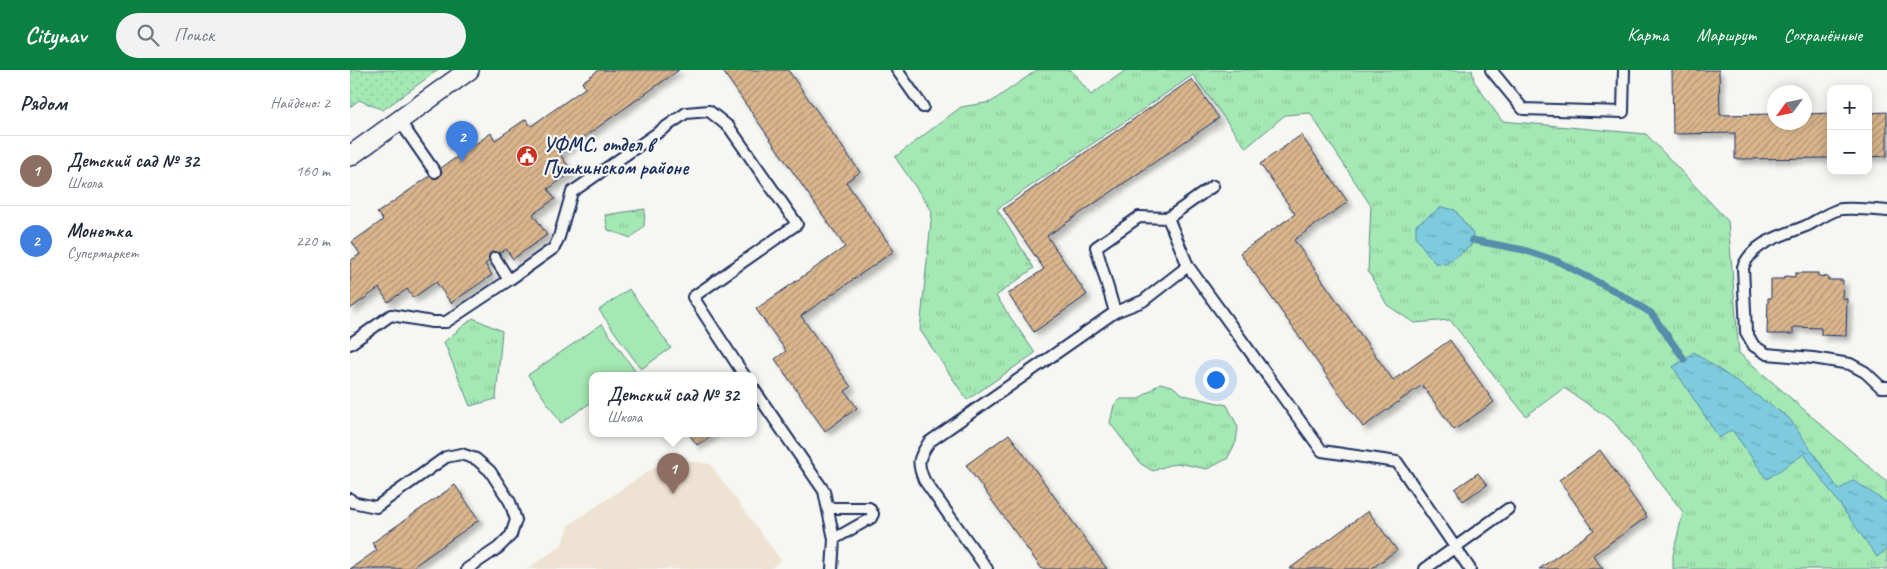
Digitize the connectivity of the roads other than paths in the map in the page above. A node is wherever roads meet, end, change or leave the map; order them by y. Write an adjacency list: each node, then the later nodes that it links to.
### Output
1 (469, 70): 6 (street)
2 (897, 70): 5 (lane)
3 (1491, 70): 4 (lane)
4 (1624, 70)
5 (924, 107)
6 (399, 120): 7 (street); 8 (lane)
7 (350, 156)
8 (435, 172)
9 (1213, 186): 11 (lane)
10 (1887, 211): 18 (lane)
11 (1168, 218): 13 (lane); 15 (lane)
12 (495, 258): 14 (lane)
13 (1188, 266): 15 (lane); 24 (lane)
14 (509, 280): 16 (lane); 17 (lane)
15 (1114, 312): 27 (lane)
16 (350, 344)
17 (742, 372)
18 (1887, 387)
19 (757, 394): 21 (lane)
20 (350, 499): 25 (lane)
21 (828, 508): 23 (lane); 23 (lane)
22 (1508, 509): 24 (lane)
23 (834, 539): 26 (lane)
24 (1454, 548): 28 (lane); 29 (lane)
25 (467, 569)
26 (832, 569)
27 (987, 569)
28 (1425, 569)
29 (1470, 569)

